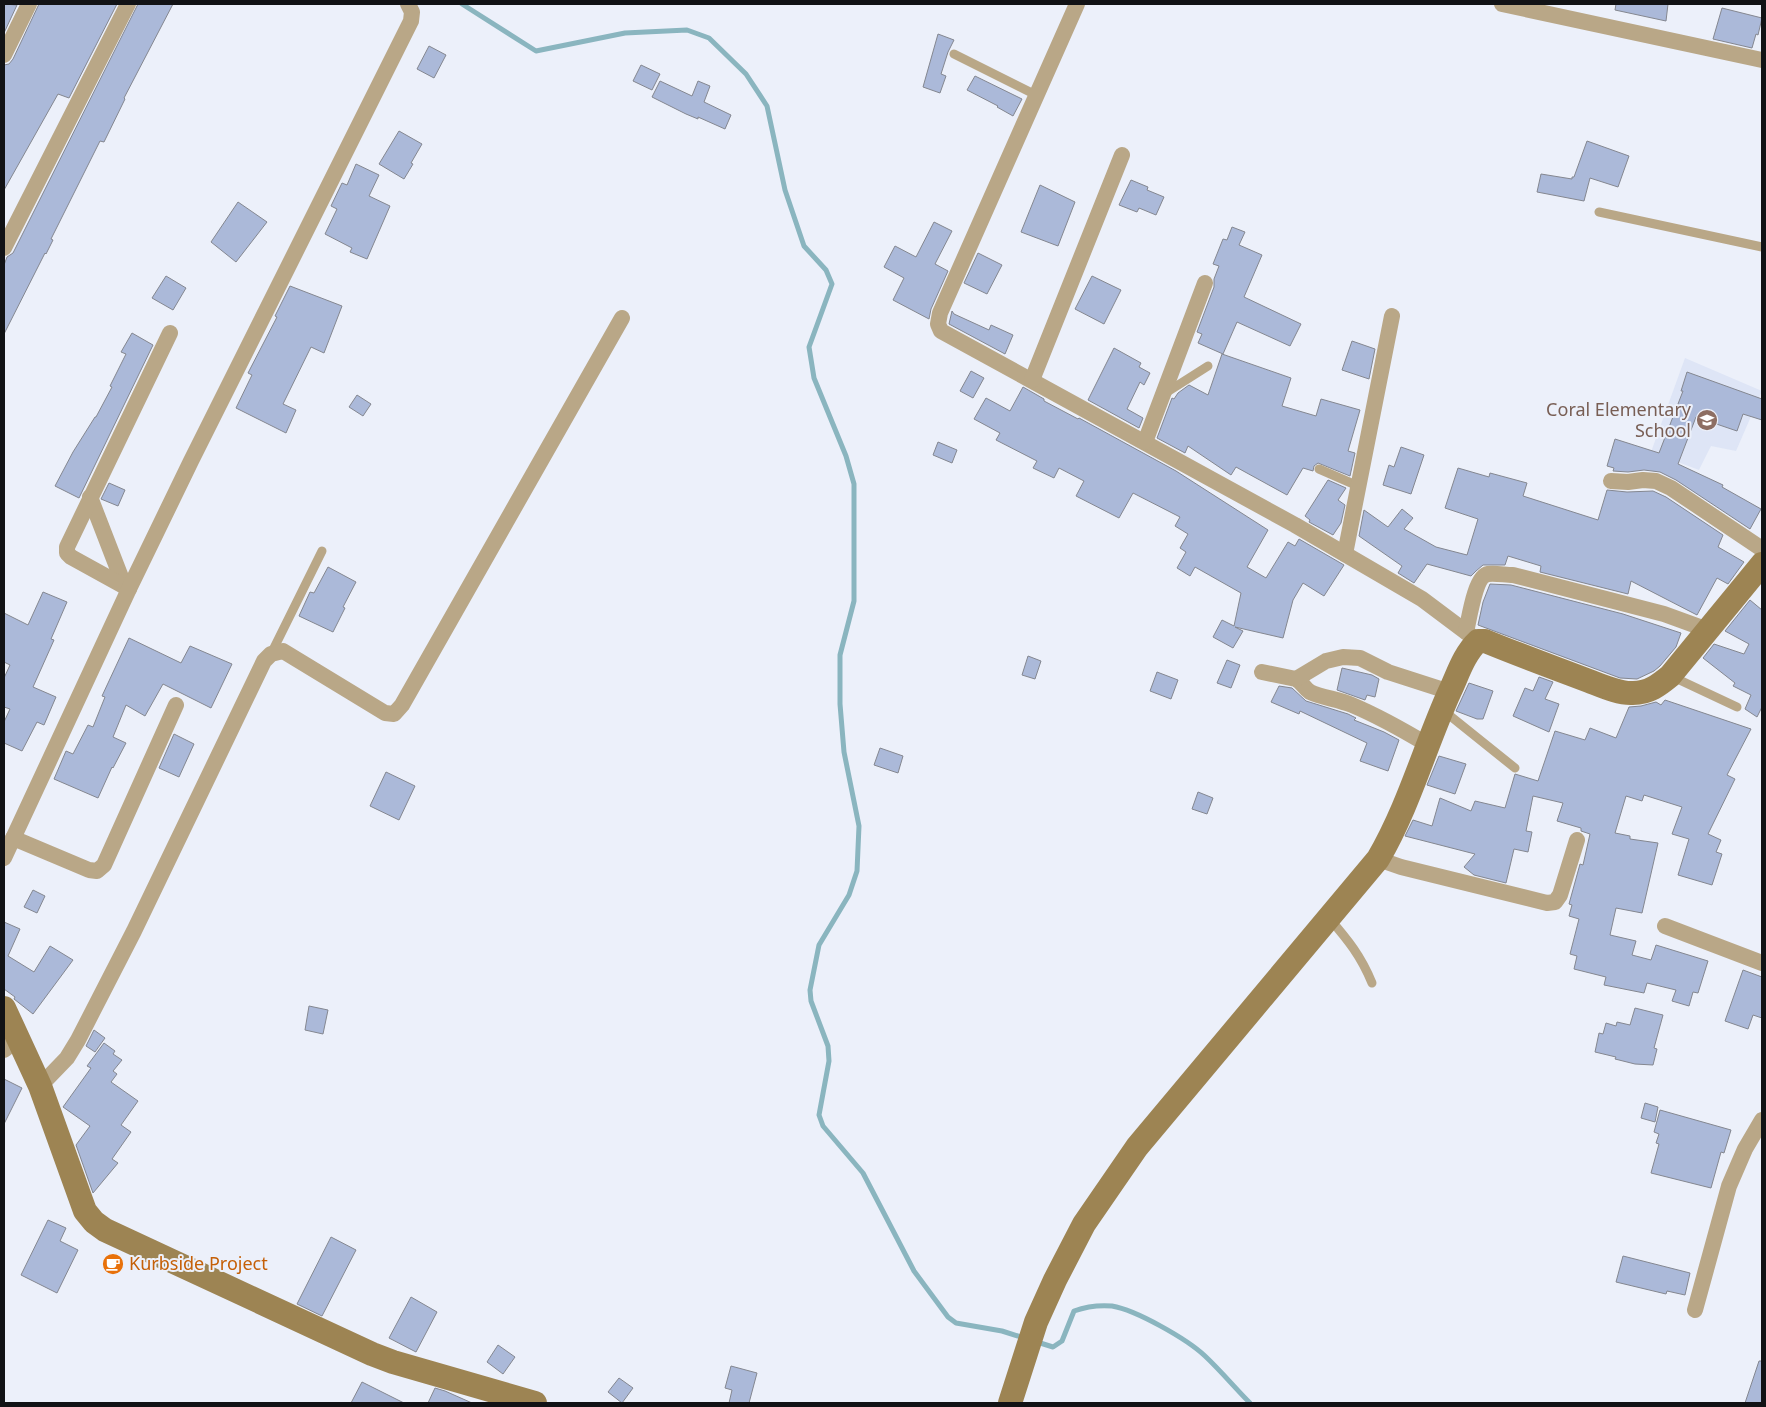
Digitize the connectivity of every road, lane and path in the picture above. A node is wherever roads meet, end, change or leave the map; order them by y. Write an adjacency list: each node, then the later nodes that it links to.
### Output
1 (29, 4): 7 (street)
2 (128, 4): 13 (street)
3 (408, 4): 30 (street)
4 (1077, 4): 9 (street)
5 (1502, 4): 8 (street)
6 (954, 54): 9 (lane)
7 (4, 55)
8 (1762, 60)
9 (1036, 95): 19 (street)
10 (1122, 155): 19 (street)
11 (1598, 212): 12 (lane)
12 (1762, 247)
13 (4, 248)
14 (1206, 284): 20 (street)
15 (1392, 316): 24 (street)
16 (622, 318): 33 (street)
17 (170, 333): 25 (street)
18 (1208, 366): 20 (lane)
19 (1032, 380): 21 (street)
20 (1164, 394): 21 (street)
21 (1145, 442): 28 (street)
22 (1319, 469): 24 (lane)
23 (1611, 481): 26 (street)
24 (1358, 486): 28 (street)
25 (90, 498): 30 (street); 30 (street)
26 (1762, 549)
27 (322, 551): 33 (lane)
28 (1345, 554): 32 (street)
29 (1762, 564): 31 (street)
30 (126, 587): 42 (street)
31 (1708, 630): 32 (street); 35 (street)
32 (1472, 637): 35 (street); 37 (street)
33 (271, 654): 52 (street)
34 (1262, 672): 36 (street)
35 (1670, 676): 39 (lane)
36 (1296, 679): 37 (street); 40 (street)
37 (1446, 700): 40 (street); 41 (lane)
38 (176, 705): 42 (street)
39 (1737, 707)
40 (1428, 745): 45 (street)
41 (1515, 768)
42 (13, 838): 44 (street)
43 (1577, 840): 45 (street)
44 (4, 858)
45 (1378, 859): 46 (street)
46 (1329, 918): 49 (lane); 56 (street)
47 (1664, 926): 48 (street)
48 (1762, 963)
49 (1372, 983)
50 (4, 1008): 51 (street)
51 (11, 1045): 52 (street)
52 (40, 1086): 55 (street)
53 (1762, 1120): 54 (street)
54 (1695, 1310)
55 (535, 1403)
56 (1010, 1403)

